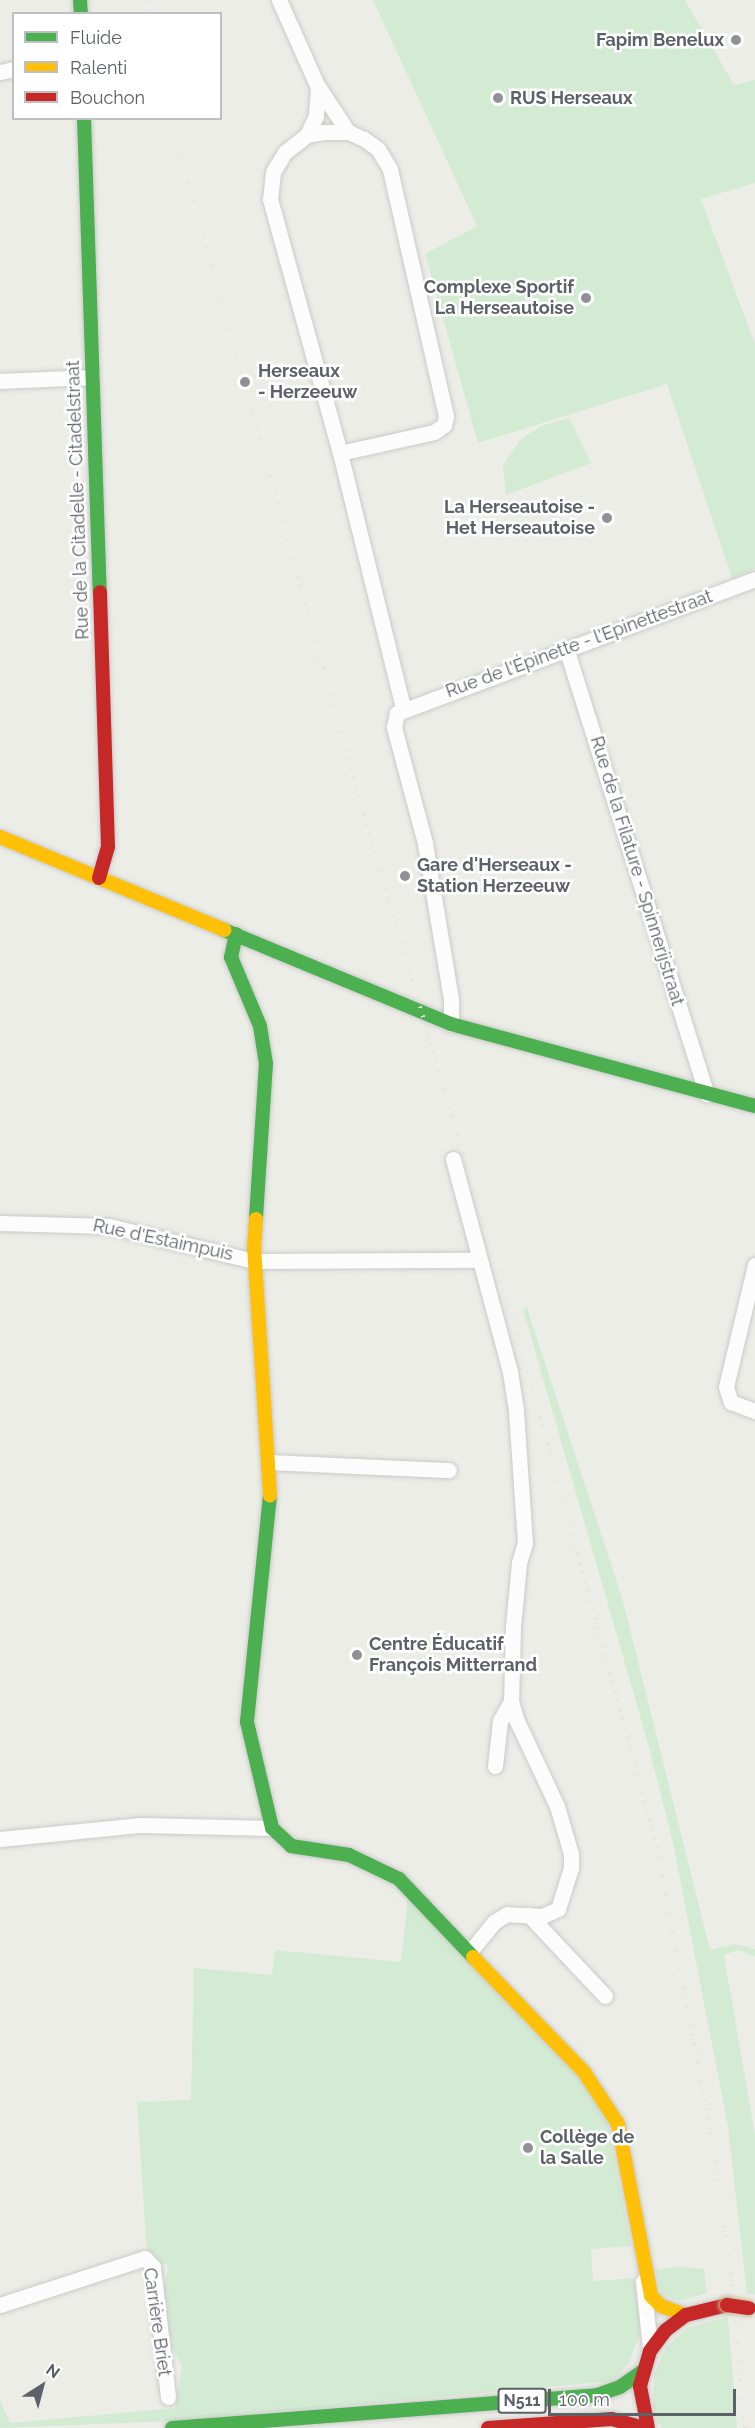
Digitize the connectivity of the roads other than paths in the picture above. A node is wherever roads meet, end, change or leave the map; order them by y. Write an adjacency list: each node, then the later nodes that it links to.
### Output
1 (279, 0): 2 (street)
2 (317, 85): 4 (street); 5 (street)
3 (84, 120): 6 (main road, Rue de la Citadelle - Citadelstraat)
4 (348, 132): 5 (street); 8 (street)
5 (307, 135): 8 (street)
6 (92, 377): 7 (street); 13 (main road, Rue de la Citadelle - Citadelstraat)
7 (0, 381)
8 (340, 453): 11 (street)
9 (755, 579): 10 (street, Rue de l'Épinette - l'Epinettestraat)
10 (566, 648): 11 (street, Rue de l'Épinette - l'Epinettestraat); 16 (street, Rue de la Filature - Spinnerijstraat)
11 (404, 708): 15 (street)
12 (0, 837): 13 (main road)
13 (99, 878): 14 (main road)
14 (236, 934): 15 (main road); 21 (main road)
15 (452, 1024): 16 (main road)
16 (707, 1094): 17 (main road)
17 (755, 1106)
18 (453, 1159): 20 (street)
19 (0, 1223): 21 (street, Rue d'Estaimpuis)
20 (480, 1260): 21 (street, Rue d'Estaimpuis); 26 (street)
21 (254, 1261): 24 (main road)
22 (755, 1264): 23 (street)
23 (755, 1411)
24 (270, 1462): 25 (street); 28 (main road)
25 (449, 1470)
26 (511, 1701): 27 (street); 30 (street)
27 (495, 1766)
28 (272, 1828): 29 (street); 31 (main road)
29 (0, 1839)
30 (528, 1915): 31 (street); 32 (street)
31 (470, 1952): 33 (main road)
32 (605, 1996)
33 (645, 2272): 36 (main road); 37 (street)
34 (0, 2305): 39 (street, Carrière Briet)
35 (753, 2308): 36 (main road, bridge)
36 (686, 2315): 37 (main road)
37 (650, 2351): 38 (main road)
38 (643, 2371): 40 (main road, N511); 42 (main road)
39 (168, 2397)
40 (172, 2428)
41 (488, 2428): 42 (main road, N511)
42 (646, 2428)

